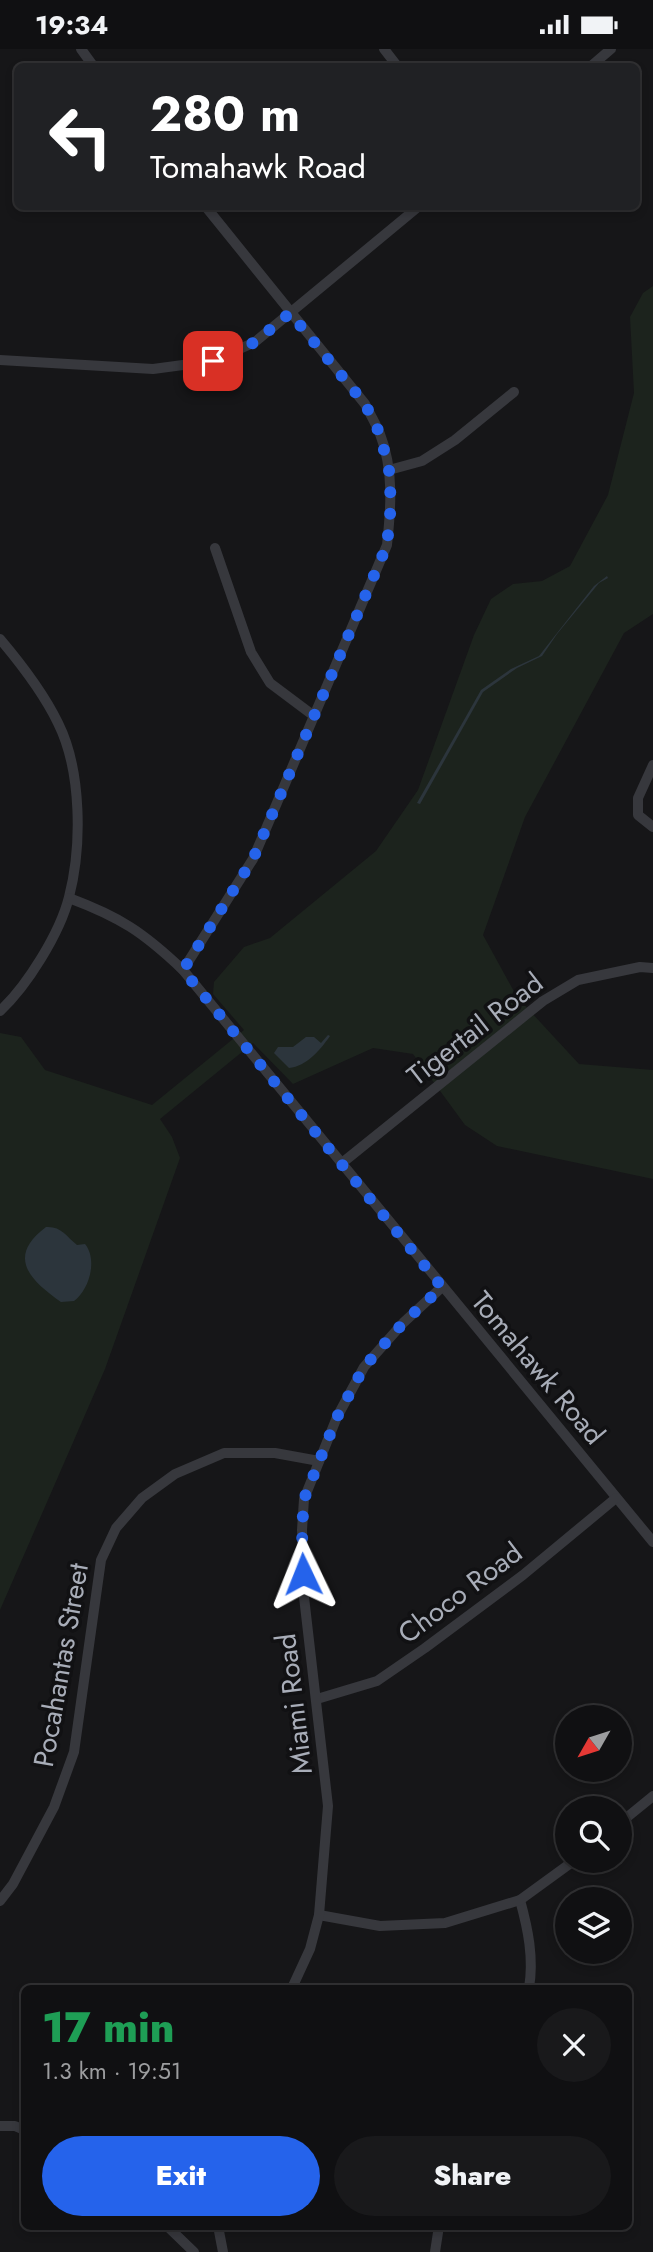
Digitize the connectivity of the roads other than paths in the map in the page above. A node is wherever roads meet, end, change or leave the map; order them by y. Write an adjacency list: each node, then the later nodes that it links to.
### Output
1 (80, 49): 3 (street)
2 (611, 49): 4 (street)
3 (91, 63)
4 (595, 63)
5 (208, 210): 7 (street)
6 (414, 210): 7 (street)
7 (290, 313): 8 (street); 10 (street)
8 (0, 360)
9 (514, 392): 10 (street)
10 (389, 470): 13 (street)
11 (215, 548): 13 (street)
12 (0, 639): 16 (street)
13 (314, 716): 18 (street)
14 (653, 765): 15 (street)
15 (653, 827)
16 (69, 898): 18 (street, Tomahawk Road); 19 (street)
17 (653, 968): 20 (street, Tigertail Road)
18 (183, 970): 20 (street, Tomahawk Road)
19 (0, 1011)
20 (342, 1163): 21 (street, Tomahawk Road)
21 (442, 1287): 22 (street, Miami Road); 23 (street, Tomahawk Road)
22 (319, 1461): 25 (street, Miami Road); 30 (street, Pocahantas Street)
23 (616, 1498): 24 (street, Tomahawk Road); 25 (street, Choco Road)
24 (653, 1542)
25 (317, 1699): 31 (street, Miami Road)
26 (653, 1796): 27 (street)
27 (632, 1813)
28 (557, 1873): 29 (street)
29 (520, 1900): 31 (street); 33 (street)
30 (0, 1901)
31 (319, 1915): 32 (street, Miami Road)
32 (293, 1985)
33 (529, 1985)
34 (0, 2126): 35 (street)
35 (21, 2129)
36 (171, 2230): 39 (street)
37 (219, 2230): 40 (street)
38 (438, 2230): 41 (street)
39 (194, 2252)
40 (223, 2252)
41 (435, 2252)

